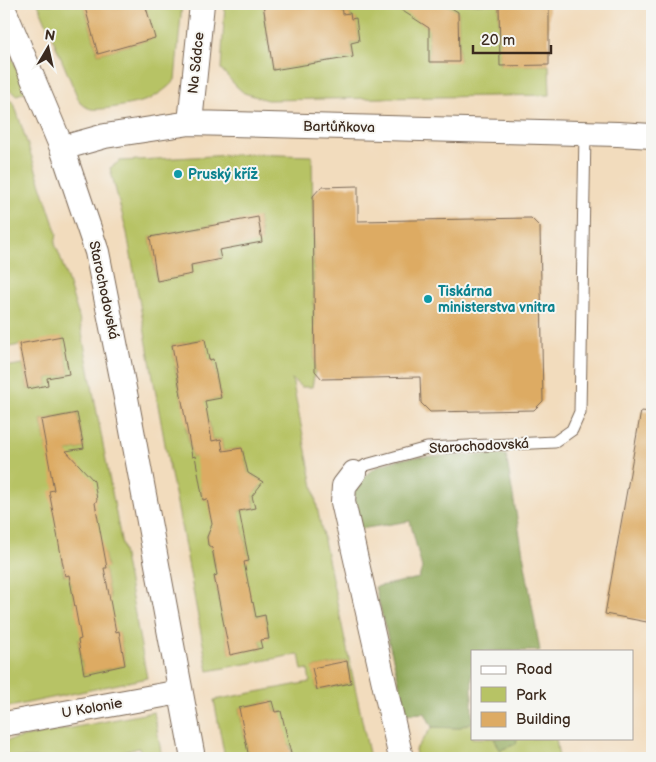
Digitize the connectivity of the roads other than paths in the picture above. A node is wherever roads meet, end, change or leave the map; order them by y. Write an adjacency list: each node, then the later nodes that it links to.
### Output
1 (202, 4): 3 (street, Na Sádce)
2 (4, 10): 6 (street, Starochodovská)
3 (190, 123): 4 (street, Bartůňkova); 6 (street, Bartůňkova)
4 (585, 133): 5 (street, Bartůňkova); 7 (lane, Starochodovská)
5 (652, 136)
6 (62, 148): 8 (street, Starochodovská)
7 (354, 473): 11 (street, Starochodovská)
8 (180, 692): 9 (street, U Kolonie); 10 (street, Starochodovská)
9 (4, 724)
10 (193, 758)
11 (401, 758)

